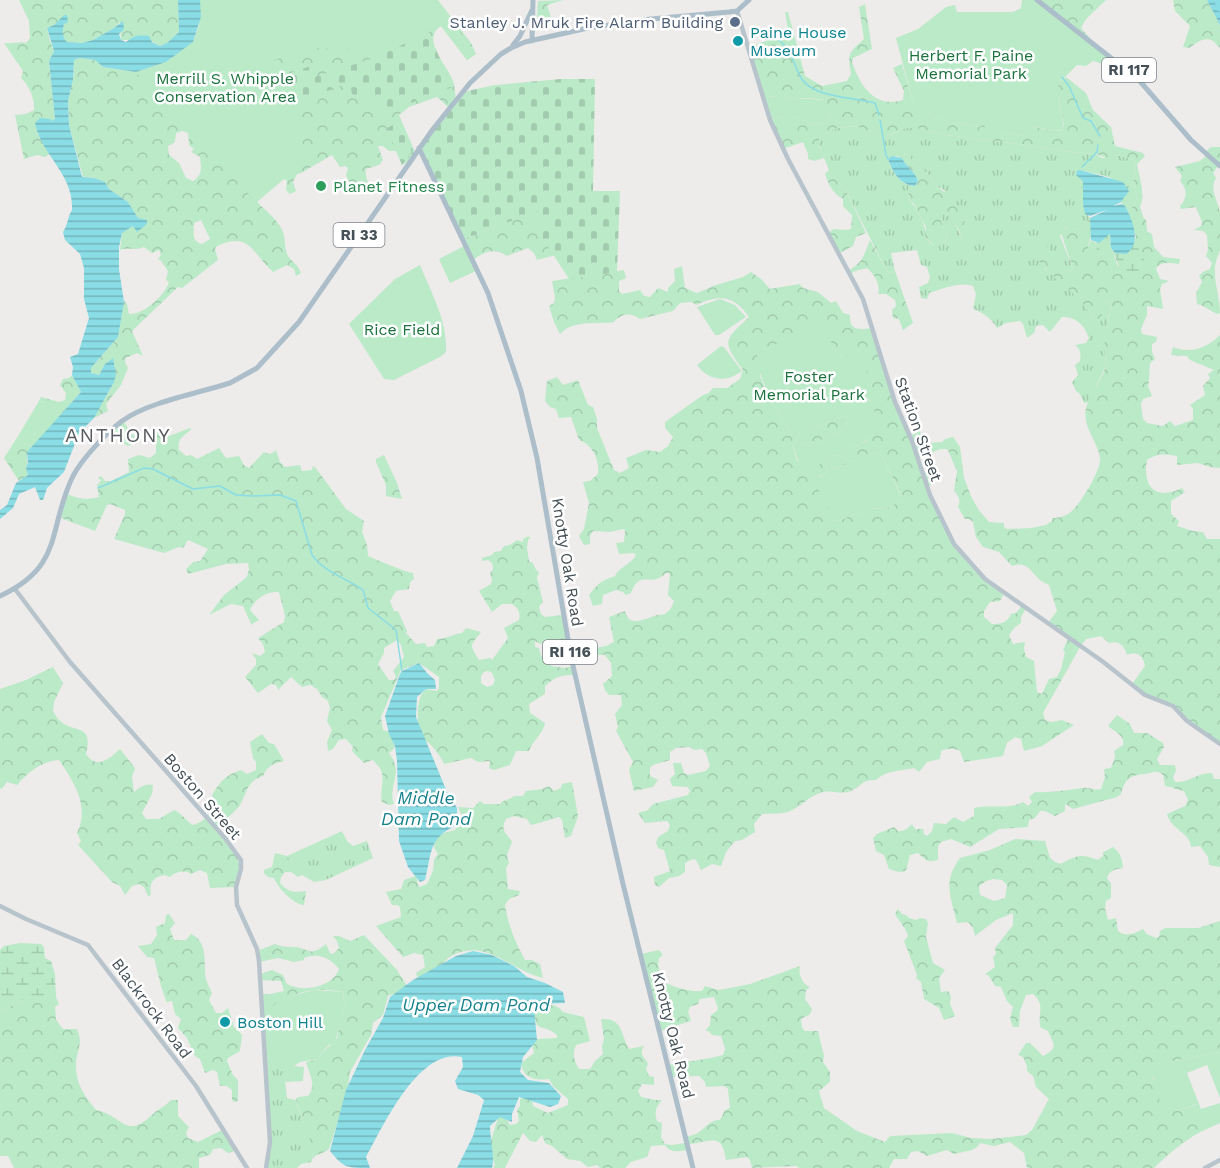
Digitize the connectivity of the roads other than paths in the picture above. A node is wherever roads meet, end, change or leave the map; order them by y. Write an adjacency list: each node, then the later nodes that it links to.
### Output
1 (533, 0): 4 (main road, RI 33)
2 (749, 0): 5 (main road)
3 (1037, 0): 9 (main road, RI 117)
4 (532, 10): 6 (main road, RI 33); 7 (main road, RI 33)
5 (737, 11): 6 (main road); 12 (street, Station Street)
6 (532, 41): 7 (main road, RI 33)
7 (511, 48): 8 (main road, RI 33)
8 (419, 148): 10 (main road, RI 33); 17 (main road, Knotty Oak Road / RI 116)
9 (1220, 166)
10 (15, 589): 11 (main road, RI 33); 16 (street, Boston Street)
11 (0, 596)
12 (1220, 744)
13 (0, 906): 15 (street, Blackrock Road)
14 (1220, 1160): 18 (street)
15 (247, 1168)
16 (267, 1168)
17 (693, 1168)
18 (1205, 1168)

